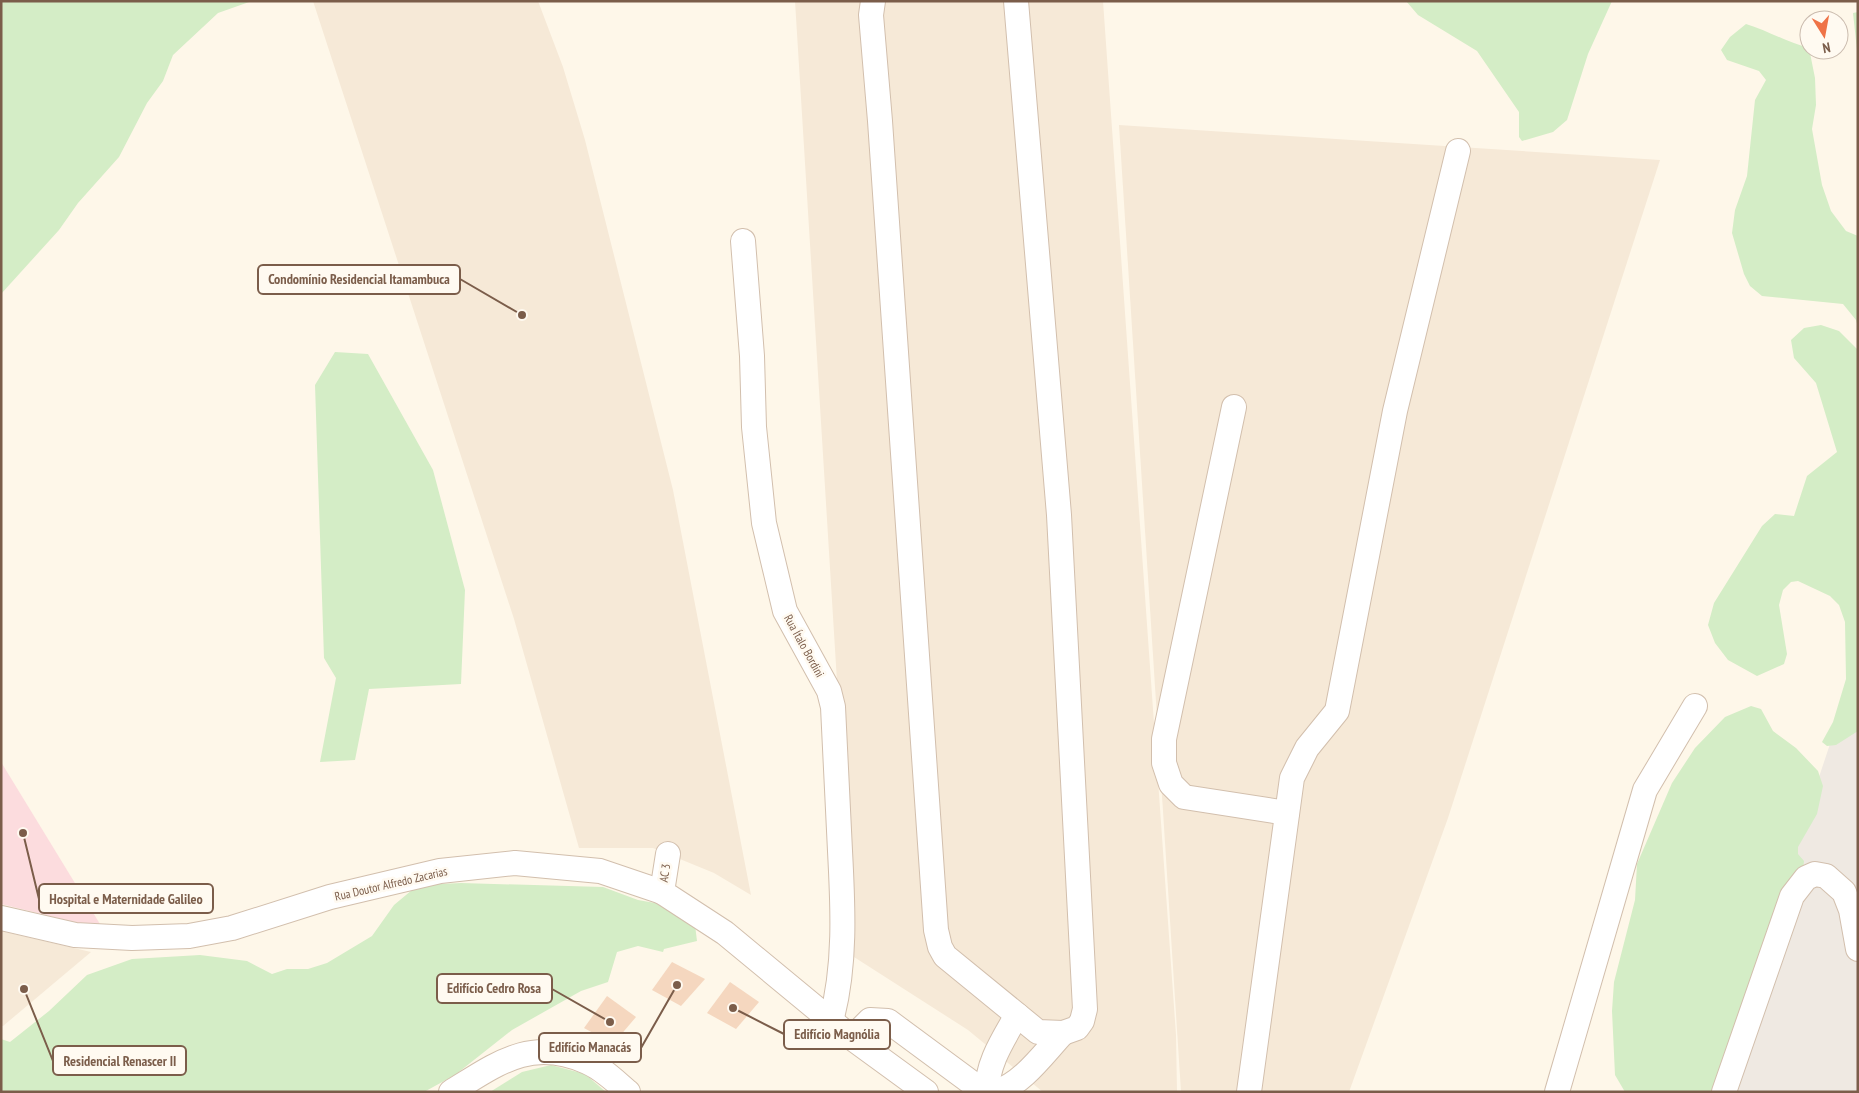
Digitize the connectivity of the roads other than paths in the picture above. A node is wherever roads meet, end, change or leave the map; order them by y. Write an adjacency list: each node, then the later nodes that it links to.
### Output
1 (873, 1): 12 (street)
2 (1016, 1): 14 (street)
3 (1458, 151): 7 (street)
4 (743, 241): 13 (street, Rua Ítalo Bordini)
5 (1234, 407): 7 (street)
6 (1695, 706): 22 (street)
7 (1287, 813): 21 (street)
8 (668, 854): 9 (street, AC 3)
9 (662, 892): 10 (street, Rua Doutor Alfredo Zacarias); 13 (street, Rua Doutor Alfredo Zacarias)
10 (1, 918)
11 (1858, 949): 23 (street)
12 (1017, 1015): 14 (street); 19 (street)
13 (831, 1021): 15 (street, Rua Doutor Alfredo Zacarias)
14 (1063, 1033): 20 (street)
15 (852, 1038): 18 (street, Rua Doutor Alfredo Zacarias); 19 (street)
16 (451, 1092): 17 (street)
17 (628, 1092)
18 (926, 1092)
19 (985, 1092)
20 (995, 1092)
21 (1249, 1092)
22 (1557, 1092)
23 (1724, 1092)

